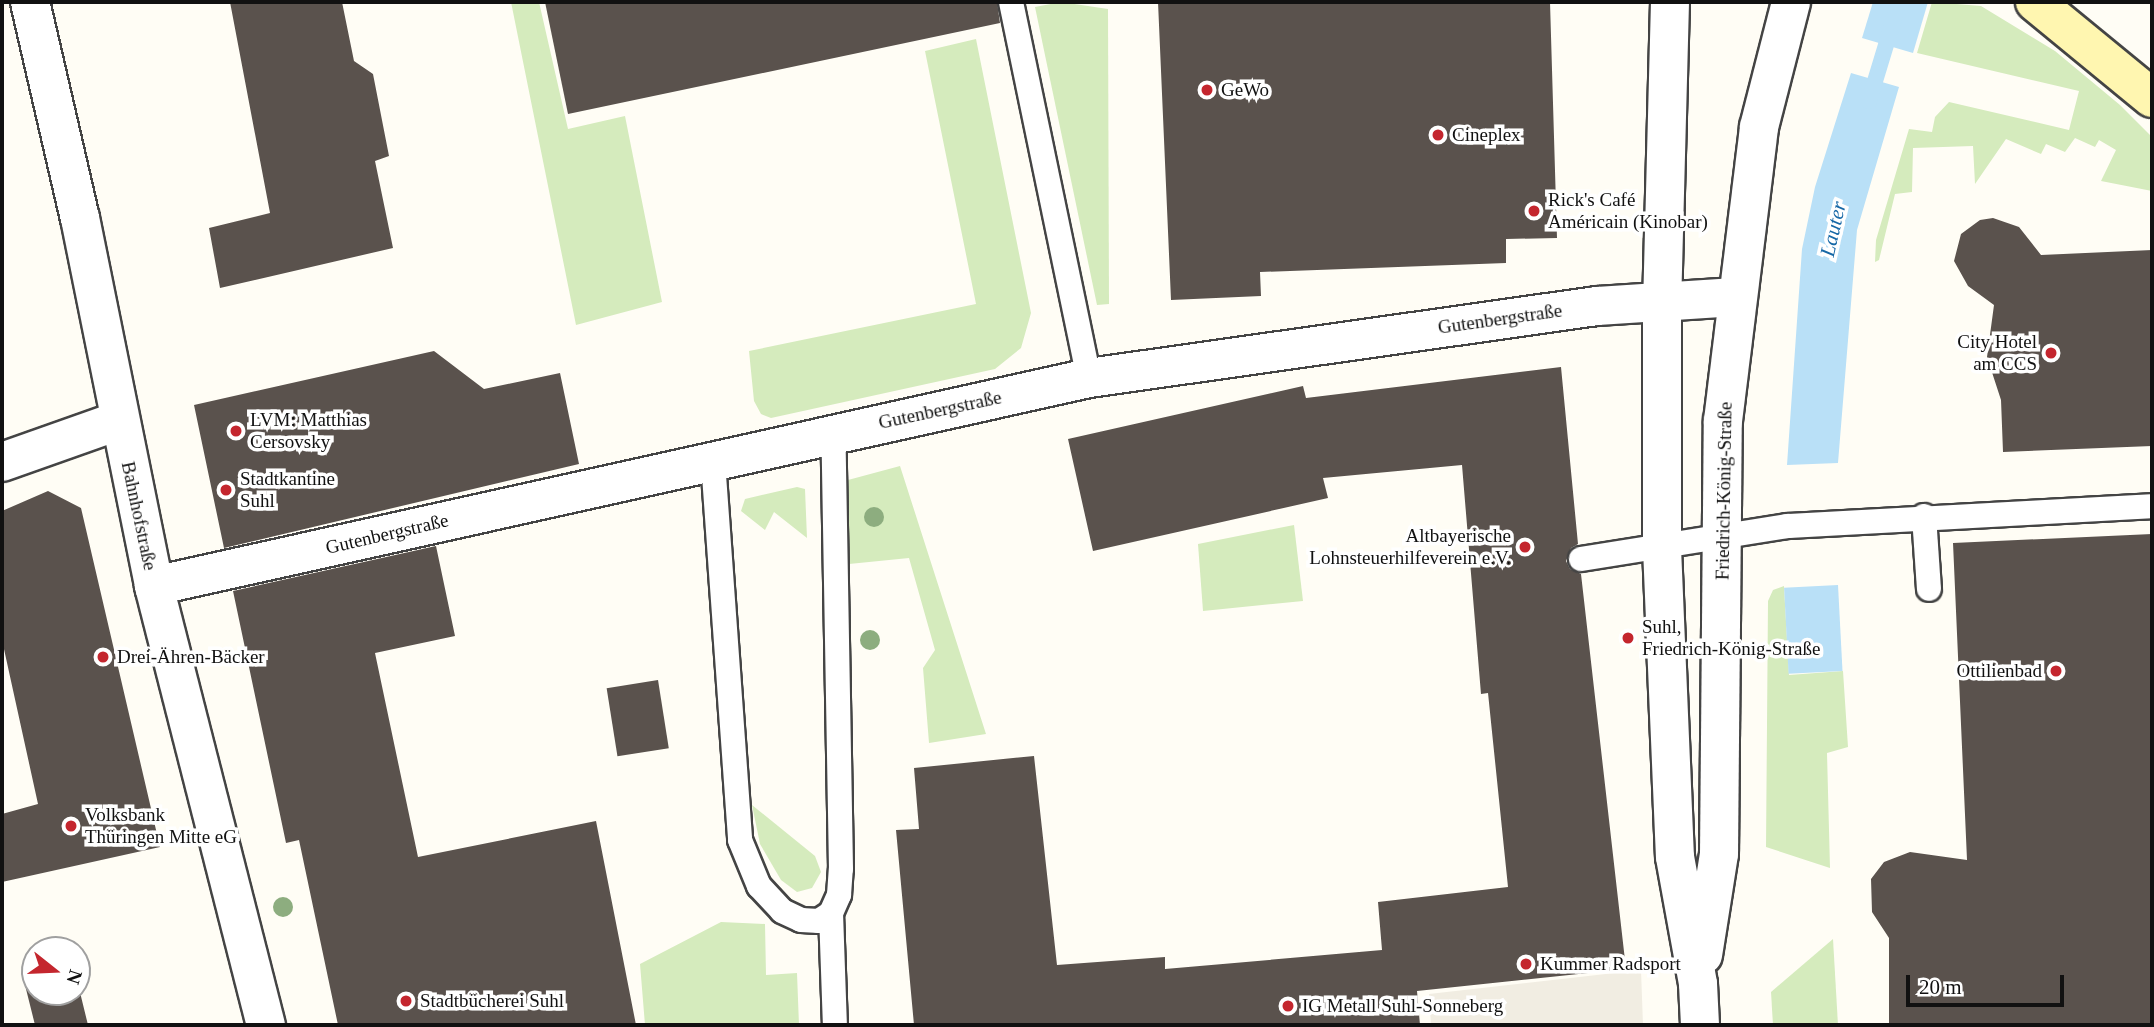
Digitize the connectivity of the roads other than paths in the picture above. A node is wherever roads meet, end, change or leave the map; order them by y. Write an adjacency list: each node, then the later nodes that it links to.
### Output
1 (30, 2): 10 (street, Bahnhofstraße)
2 (1011, 2): 9 (lane)
3 (1670, 2): 8 (street, Friedrich-König-Straße)
4 (1791, 2): 7 (street, Friedrich-König-Straße)
5 (2035, 2): 6 (main road)
6 (2152, 98)
7 (1736, 297): 8 (street, Gutenbergstraße); 16 (street, Friedrich-König-Straße)
8 (1662, 299): 9 (street, Gutenbergstraße); 17 (street, Friedrich-König-Straße)
9 (1089, 378): 11 (street, Gutenbergstraße)
10 (118, 421): 13 (street); 19 (street, Bahnhofstraße)
11 (833, 432): 12 (street, Gutenbergstraße); 21 (lane)
12 (713, 461): 19 (street, Gutenbergstraße); 21 (lane)
13 (2, 462)
14 (2152, 506): 15 (lane)
15 (1924, 516): 16 (lane); 20 (lane)
16 (1723, 536): 17 (lane); 22 (street, Friedrich-König-Straße)
17 (1662, 548): 18 (lane); 22 (street, Friedrich-König-Straße)
18 (1581, 559)
19 (155, 586): 23 (street, Bahnhofstraße)
20 (1929, 589)
21 (831, 913): 24 (lane)
22 (1698, 984): 25 (street, Friedrich-König-Straße)
23 (266, 1025)
24 (835, 1025)
25 (1700, 1025)

